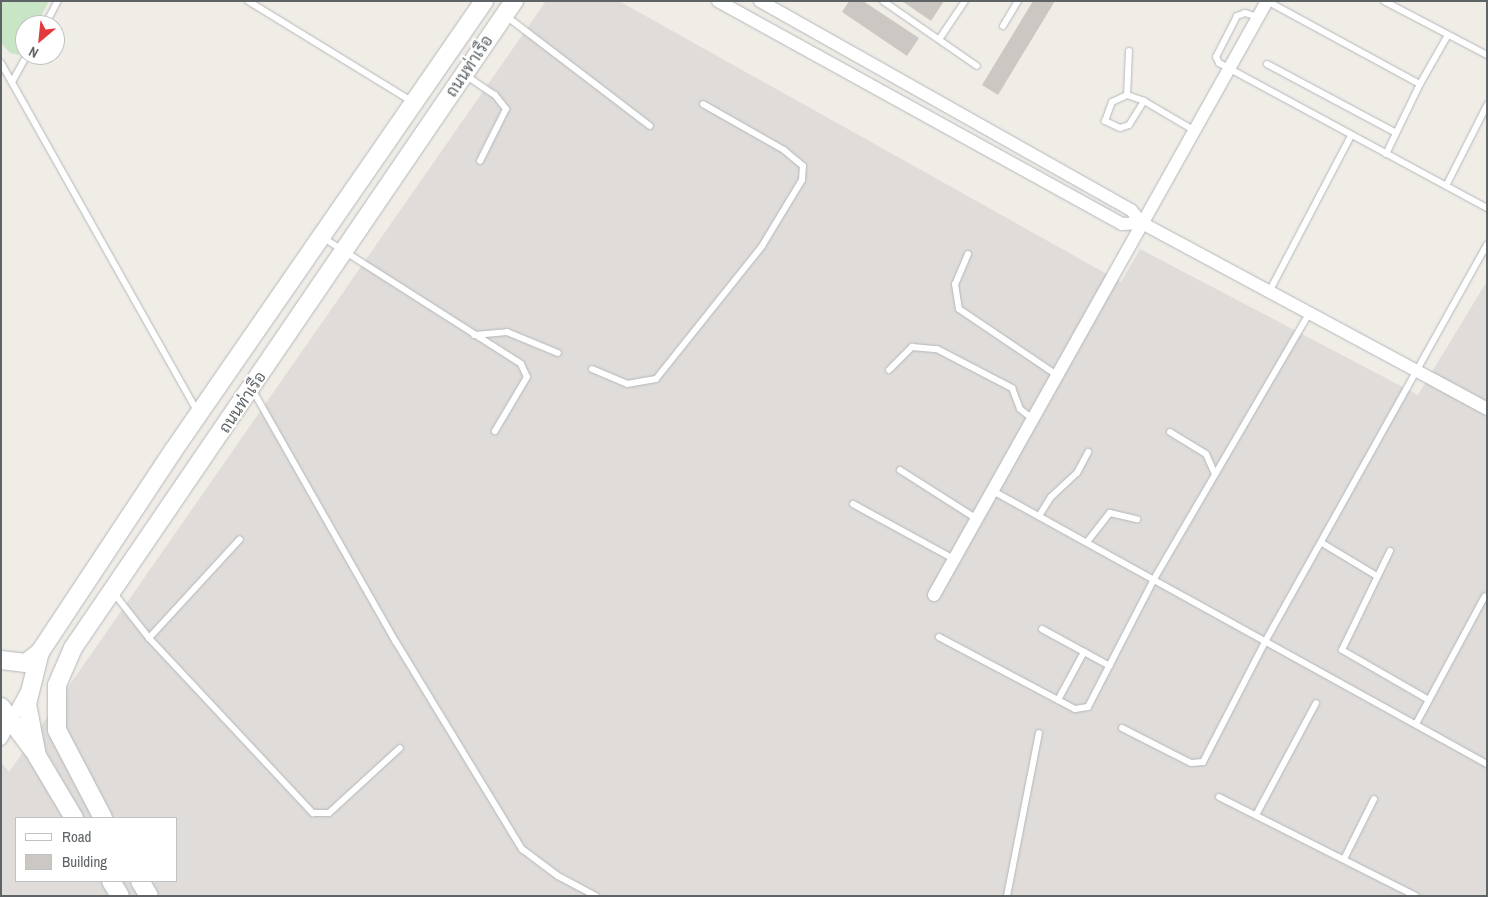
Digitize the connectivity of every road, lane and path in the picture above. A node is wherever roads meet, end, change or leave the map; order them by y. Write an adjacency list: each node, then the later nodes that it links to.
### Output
1 (58, 1): 12 (lane)
2 (248, 1): 29 (lane)
3 (484, 1): 29 (street, ถนนท่าเรือ)
4 (718, 1): 40 (street)
5 (760, 1): 40 (street)
6 (883, 1): 16 (lane)
7 (965, 1): 16 (lane)
8 (1018, 1): 14 (lane)
9 (1267, 1): 13 (street); 26 (lane)
10 (1384, 1): 15 (lane)
11 (509, 8): 24 (street, ถนนท่าเรือ); 32 (lane)
12 (50, 15)
13 (1258, 17): 23 (street); 23 (lane)
14 (1003, 26)
15 (1448, 35): 18 (lane); 26 (lane)
16 (940, 38): 22 (lane)
17 (1129, 50): 27 (lane)
18 (1487, 55)
19 (1, 63): 25 (lane)
20 (1267, 64): 34 (lane)
21 (21, 65): 25 (lane)
22 (977, 66)
23 (1229, 69): 33 (street); 35 (lane)
24 (464, 74): 37 (lane); 43 (street, ถนนท่าเรือ)
25 (12, 82): 55 (lane)
26 (1420, 84): 34 (lane)
27 (1127, 95): 28 (lane); 28 (lane)
28 (1144, 101): 33 (lane)
29 (414, 102): 41 (street, ถนนท่าเรือ)
30 (703, 104): 49 (lane)
31 (1487, 105): 38 (lane)
32 (650, 126)
33 (1194, 130): 40 (street)
34 (1396, 133): 36 (lane)
35 (1351, 136): 36 (lane); 45 (lane)
36 (1386, 154): 38 (lane)
37 (480, 160)
38 (1447, 184): 39 (lane)
39 (1487, 208)
40 (1142, 223): 45 (street); 52 (street)
41 (321, 236): 43 (lane); 55 (street, ถนนท่าเรือ)
42 (1487, 244): 51 (lane)
43 (343, 251): 47 (lane); 53 (street, ถนนท่าเรือ)
44 (968, 254): 52 (lane)
45 (1268, 293): 46 (street)
46 (1308, 315): 51 (street); 61 (lane)
47 (474, 335): 48 (lane); 57 (lane)
48 (558, 353)
49 (592, 370)
50 (889, 370): 56 (lane)
51 (1415, 372): 54 (street); 69 (lane)
52 (1057, 375): 56 (street)
53 (251, 387): 74 (street, ถนนท่าเรือ); 108 (lane)
54 (1487, 409)
55 (199, 413): 81 (street, ถนนท่าเรือ)
56 (1033, 419): 62 (street)
57 (495, 431)
58 (1170, 432): 61 (lane)
59 (1088, 452): 64 (lane)
60 (900, 470): 65 (lane)
61 (1215, 474): 73 (lane)
62 (993, 490): 64 (lane); 65 (street)
63 (853, 504): 71 (lane)
64 (1039, 516): 68 (lane)
65 (977, 519): 71 (street)
66 (1137, 519): 68 (lane)
67 (240, 539): 79 (lane)
68 (1087, 542): 73 (lane)
69 (1322, 543): 72 (lane); 80 (lane)
70 (1390, 551): 72 (lane)
71 (954, 559): 75 (street)
72 (1377, 576): 87 (lane)
73 (1154, 579): 80 (lane); 84 (lane)
74 (113, 591): 79 (lane); 102 (street, ถนนท่าเรือ)
75 (934, 595)
76 (1485, 596): 87 (lane)
77 (1042, 629): 82 (lane)
78 (939, 637): 86 (lane)
79 (149, 638): 95 (lane)
80 (1266, 640): 91 (lane); 92 (lane)
81 (40, 652): 83 (street); 85 (street, ถนนท่าเรือ)
82 (1084, 652): 84 (lane); 86 (lane)
83 (1, 660)
84 (1110, 666): 86 (lane)
85 (29, 686): 90 (street); 96 (street, ถนนท่าเรือ)
86 (1058, 700)
87 (1429, 700): 91 (lane)
88 (1316, 703): 100 (lane)
89 (1, 707): 90 (street)
90 (12, 722): 94 (street); 96 (street)
91 (1416, 724): 97 (lane)
92 (1122, 728)
93 (1039, 733): 109 (lane)
94 (1, 739)
95 (400, 748)
96 (38, 756): 101 (street, ถนนท่าเรือ)
97 (1487, 764)
98 (1219, 797): 100 (lane)
99 (1374, 799): 103 (lane)
100 (1256, 815): 103 (lane)
101 (73, 817)
102 (102, 817)
103 (1344, 859): 110 (lane)
104 (112, 882): 106 (street)
105 (141, 882): 107 (street)
106 (120, 896)
107 (149, 896)
108 (596, 896)
109 (1007, 896)
110 (1416, 896)

